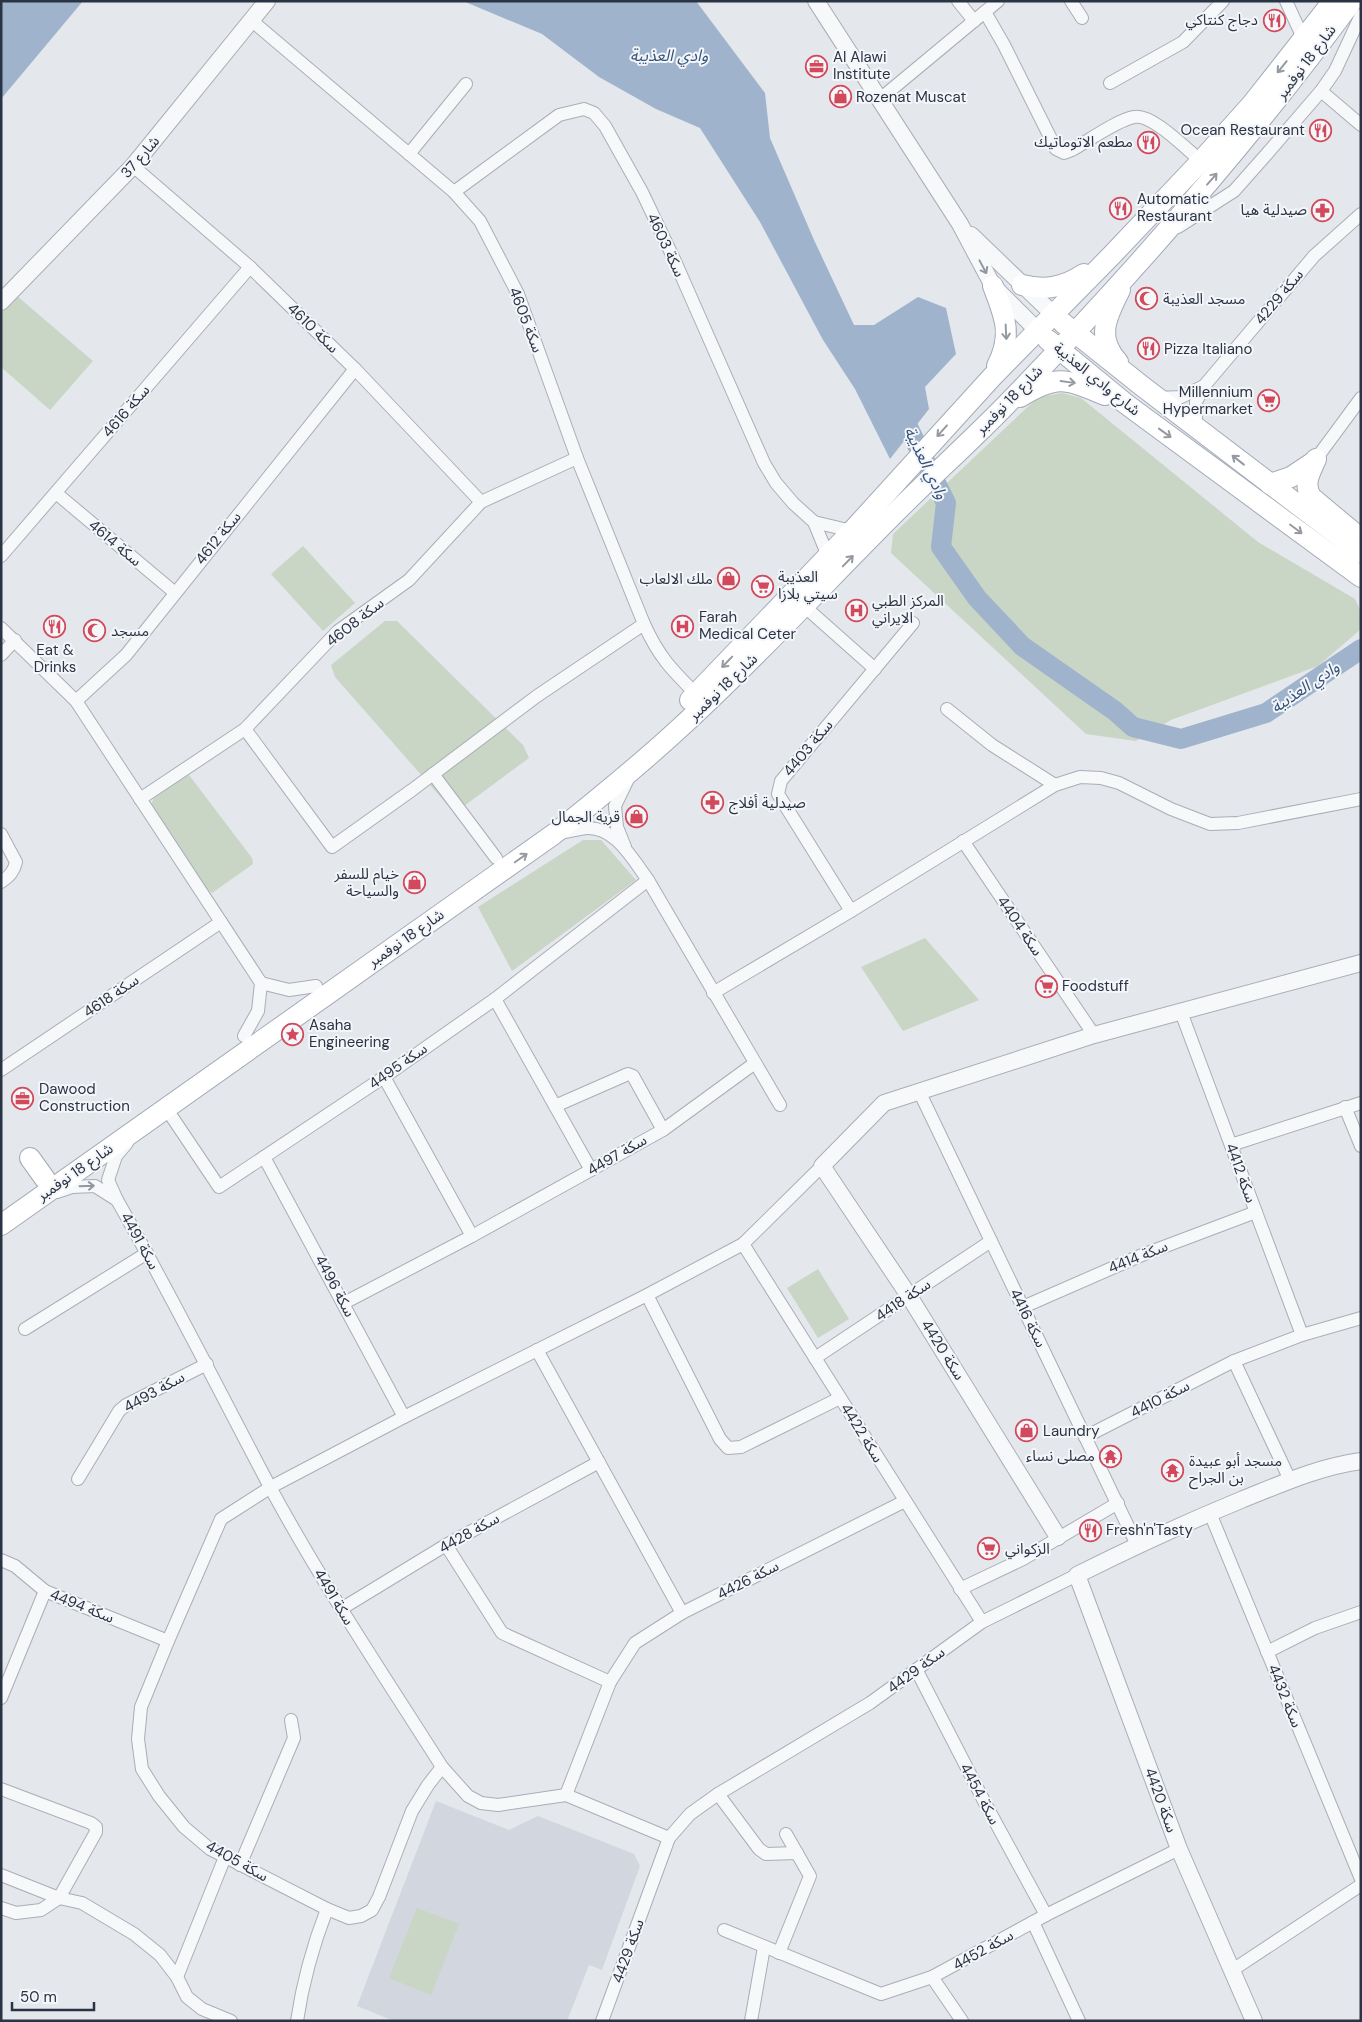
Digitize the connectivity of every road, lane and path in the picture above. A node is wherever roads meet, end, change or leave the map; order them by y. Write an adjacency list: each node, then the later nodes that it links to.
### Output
1 (267, 1): 13 (street, شارع 37)
2 (816, 1): 19 (street, شارع وادي العذيبة)
3 (958, 1): 14 (street)
4 (998, 1): 10 (street)
5 (1071, 1): 12 (street)
6 (1223, 1): 17 (street)
7 (1286, 1): 15 (street)
8 (1333, 1): 15 (main road, شارع 18 نوفمبر)
9 (1352, 1): 27 (main road, شارع 18 نوفمبر, one-way to 9)
10 (985, 12): 14 (street); 22 (street)
11 (1361, 16): 18 (street)
12 (1082, 18)
13 (251, 20): 21 (street, سكة 4605); 23 (street, شارع 37)
14 (974, 21): 19 (street)
15 (1304, 40): 22 (main road, شارع 18 نوفمبر, one-way to 22)
16 (466, 84): 21 (street)
17 (1110, 84)
18 (1320, 91): 20 (street); 27 (street)
19 (880, 99): 26 (street, شارع وادي العذيبة)
20 (1361, 124)
21 (409, 154): 24 (street, سكة 4605)
22 (1201, 161): 28 (main road, شارع 18 نوفمبر)
23 (133, 166): 29 (street, سكة 4610); 33 (street, شارع 37)
24 (454, 192): 46 (street, سكة 4605); 51 (street, سكة 4603)
25 (1360, 214): 40 (street, سكة 4229)
26 (960, 224): 31 (street, شارع وادي العذيبة); 32 (street, شارع وادي العذيبة, one-way to 32)
27 (1161, 238): 30 (main road, شارع 18 نوفمبر)
28 (1111, 256): 31 (main road); 34 (main road, شارع 18 نوفمبر)
29 (250, 267): 38 (street, سكة 4610); 49 (street, سكة 4616)
30 (1130, 271): 36 (main road, شارع 18 نوفمبر); 41 (main road)
31 (1022, 285): 34 (street, شارع وادي العذيبة)
32 (993, 286): 35 (street, شارع وادي العذيبة); 39 (main road, one-way to 39)
33 (1, 302)
34 (1052, 314): 35 (main road, شارع 18 نوفمبر); 36 (main road, شارع وادي العذيبة)
35 (1037, 330): 37 (main road, شارع وادي العذيبة); 39 (main road, شارع 18 نوفمبر)
36 (1074, 332): 37 (main road, شارع 18 نوفمبر); 41 (main road, شارع وادي العذيبة)
37 (1058, 349): 43 (main road, شارع وادي العذيبة); 44 (main road, شارع 18 نوفمبر)
38 (355, 369): 50 (street, سكة 4610); 58 (street, سكة 4612)
39 (992, 377): 52 (main road, شارع 18 نوفمبر, one-way to 52)
40 (1204, 386): 41 (street, سكة 4229); 45 (street, سكة 4229)
41 (1150, 392): 45 (main road, شارع وادي العذيبة)
42 (1361, 398): 47 (street)
43 (1126, 404): 44 (main road, one-way to 43); 57 (main road, شارع وادي العذيبة, one-way to 57)
44 (1001, 410): 59 (main road, شارع 18 نوفمبر, one-way to 44)
45 (1196, 428): 48 (main road, شارع وادي العذيبة, one-way to 45)
46 (577, 458): 50 (street, سكة 4608); 61 (street, سكة 4605)
47 (1316, 459): 48 (main road); 53 (main road)
48 (1270, 484): 54 (main road, شارع وادي العذيبة)
49 (56, 493): 55 (street, سكة 4616); 58 (street, سكة 4614)
50 (481, 502): 69 (street, سكة 4608)
51 (814, 522): 52 (street, سكة 4603); 56 (street, سكة 4603)
52 (852, 531): 56 (main road, شارع 18 نوفمبر)
53 (1361, 538)
54 (1361, 553)
55 (1, 556)
56 (828, 556): 66 (main road, شارع 18 نوفمبر, one-way to 66)
57 (1361, 577)
58 (174, 592): 67 (street, سكة 4612)
59 (804, 606): 65 (street); 70 (main road, شارع 18 نوفمبر)
60 (913, 623): 65 (street, سكة 4403)
61 (644, 624): 66 (street, سكة 4605); 71 (street)
62 (1, 628): 63 (street)
63 (15, 640): 64 (street); 67 (street)
64 (1, 656)
65 (875, 668): 82 (street, سكة 4403)
66 (696, 694): 79 (main road, شارع 18 نوفمبر)
67 (76, 701): 73 (street)
68 (947, 709): 72 (street)
69 (246, 729): 71 (street); 73 (street, سكة 4608)
70 (631, 772): 76 (main road, شارع 18 نوفمبر); 78 (street)
71 (433, 774): 79 (street)
72 (1055, 784): 74 (street); 77 (street)
73 (140, 798): 83 (street)
74 (1361, 799)
75 (1, 834): 81 (street)
76 (554, 834): 78 (street); 99 (main road, شارع 18 نوفمبر, one-way to 76)
77 (963, 841): 82 (street); 91 (street, سكة 4404)
78 (626, 850): 80 (street)
79 (496, 858): 86 (main road, شارع 18 نوفمبر)
80 (648, 880): 87 (street); 88 (street, سكة 4495)
81 (1, 882)
82 (851, 911): 87 (street)
83 (221, 922): 85 (street); 93 (street, سكة 4618)
84 (1361, 963): 89 (street)
85 (261, 983): 86 (street); 90 (street)
86 (316, 986): 90 (main road, شارع 18 نوفمبر)
87 (713, 993): 92 (street)
88 (495, 999): 94 (street, سكة 4495); 97 (street)
89 (1181, 1012): 91 (street); 103 (street, سكة 4412)
90 (244, 1036): 109 (main road, شارع 18 نوفمبر)
91 (1094, 1036): 95 (street)
92 (755, 1063): 98 (street); 102 (street, سكة 4497)
93 (1, 1070)
94 (384, 1077): 105 (street, سكة 4495); 114 (street)
95 (919, 1091): 107 (street); 115 (street, سكة 4416)
96 (1361, 1103): 100 (street)
97 (555, 1106): 102 (street); 108 (street)
98 (780, 1106)
99 (166, 1108): 101 (main road, شارع 18 نوفمبر); 105 (street, سكة 4495)
100 (1345, 1108): 103 (street); 104 (street)
101 (142, 1125): 109 (main road, شارع 18 نوفمبر); 110 (street, سكة 4491)
102 (663, 1130): 108 (street, سكة 4497)
103 (1230, 1145): 112 (street, سكة 4412)
104 (1361, 1146)
105 (264, 1156): 120 (street, سكة 4496)
106 (30, 1158): 109 (main road)
107 (822, 1166): 116 (street, سكة 4405); 119 (street, سكة 4420)
108 (591, 1170): 114 (street, سكة 4497)
109 (42, 1188): 110 (street, سكة 4491, one-way to 110); 111 (main road, شارع 18 نوفمبر); 113 (main road, شارع 18 نوفمبر)
110 (117, 1200): 117 (street, سكة 4491)
111 (1, 1210)
112 (1256, 1212): 121 (street, سكة 4414); 124 (street, سكة 4412)
113 (1, 1225)
114 (472, 1236): 120 (street, سكة 4497)
115 (991, 1241): 119 (street, سكة 4418); 121 (street, سكة 4416)
116 (743, 1244): 118 (street, سكة 4405); 126 (street, سكة 4422)
117 (148, 1253): 123 (street); 128 (street, سكة 4491)
118 (647, 1294): 125 (street, سكة 4405); 129 (street)
119 (909, 1296): 126 (street, سكة 4418); 140 (street, سكة 4420)
120 (344, 1303): 130 (street, سكة 4496)
121 (1023, 1307): 131 (street, سكة 4416)
122 (1361, 1318): 124 (street, سكة 4410)
123 (25, 1328)
124 (1302, 1335): 127 (street, سكة 4410)
125 (537, 1350): 130 (street, سكة 4405); 133 (street)
126 (815, 1358): 129 (street, سكة 4422)
127 (1234, 1362): 131 (street, سكة 4410); 135 (street)
128 (206, 1364): 134 (street, سكة 4493); 136 (street, سكة 4491)
129 (840, 1398): 137 (street, سكة 4422)
130 (404, 1417): 136 (street, سكة 4405)
131 (1085, 1437): 138 (street, سكة 4416)
132 (1361, 1461): 135 (street, سكة 4429)
133 (599, 1462): 141 (street, سكة 4428); 149 (street)
134 (78, 1479)
135 (1290, 1480): 139 (street, سكة 4429)
136 (270, 1487): 147 (street, سكة 4491); 151 (street, سكة 4405)
137 (905, 1501): 145 (street, سكة 4422); 149 (street, سكة 4426)
138 (1118, 1503): 140 (street); 142 (street, سكة 4416)
139 (1210, 1513): 142 (street, سكة 4429); 152 (street, سكة 4432)
140 (1058, 1537): 145 (street)
141 (446, 1545): 147 (street, سكة 4428); 154 (street)
142 (1137, 1545): 144 (street, سكة 4429)
143 (1, 1560): 146 (street, سكة 4494)
144 (1077, 1575): 150 (street, سكة 4429); 163 (street, سكة 4420)
145 (960, 1590): 150 (street, سكة 4422)
146 (45, 1591): 151 (street, سكة 4494); 155 (street)
147 (341, 1609): 157 (street, سكة 4491)
148 (1361, 1612): 152 (street)
149 (682, 1613): 154 (street, سكة 4426)
150 (982, 1622): 153 (street, سكة 4429)
151 (168, 1641): 165 (street, سكة 4405)
152 (1267, 1652): 168 (street, سكة 4432)
153 (917, 1670): 159 (street, سكة 4429); 173 (street, سكة 4454)
154 (610, 1682): 160 (street, سكة 4426)
155 (1, 1698)
156 (291, 1720): 166 (street)
157 (442, 1766): 160 (street, سكة 4491); 172 (street, سكة 4405)
158 (1, 1789): 170 (street)
159 (718, 1794): 162 (street, سكة 4429); 164 (street)
160 (566, 1795): 162 (street)
161 (786, 1834): 164 (street)
162 (669, 1838): 183 (street, سكة 4429)
163 (1179, 1849): 173 (street, سكة 4452); 178 (street, سكة 4420)
164 (797, 1853): 177 (street)
165 (226, 1857): 166 (street, سكة 4405); 179 (street)
166 (240, 1864): 172 (street, سكة 4405)
167 (1, 1875): 170 (street)
168 (1361, 1879)
169 (1361, 1885): 178 (street)
170 (59, 1898): 171 (street); 179 (street)
171 (1, 1908)
172 (327, 1909): 182 (street)
173 (1046, 1916): 174 (street, سكة 4452)
174 (1033, 1922): 180 (street, سكة 4452); 186 (street)
175 (724, 1930): 176 (street, سكة 4452)
176 (764, 1947): 177 (street, سكة 4452); 184 (street)
177 (779, 1953): 180 (street, سكة 4452)
178 (1231, 1971): 187 (street, سكة 4420)
179 (177, 1977): 181 (street)
180 (932, 1977): 185 (street)
181 (231, 2021)
182 (297, 2021)
183 (602, 2021)
184 (751, 2021)
185 (962, 2021)
186 (1078, 2021)
187 (1254, 2021)

